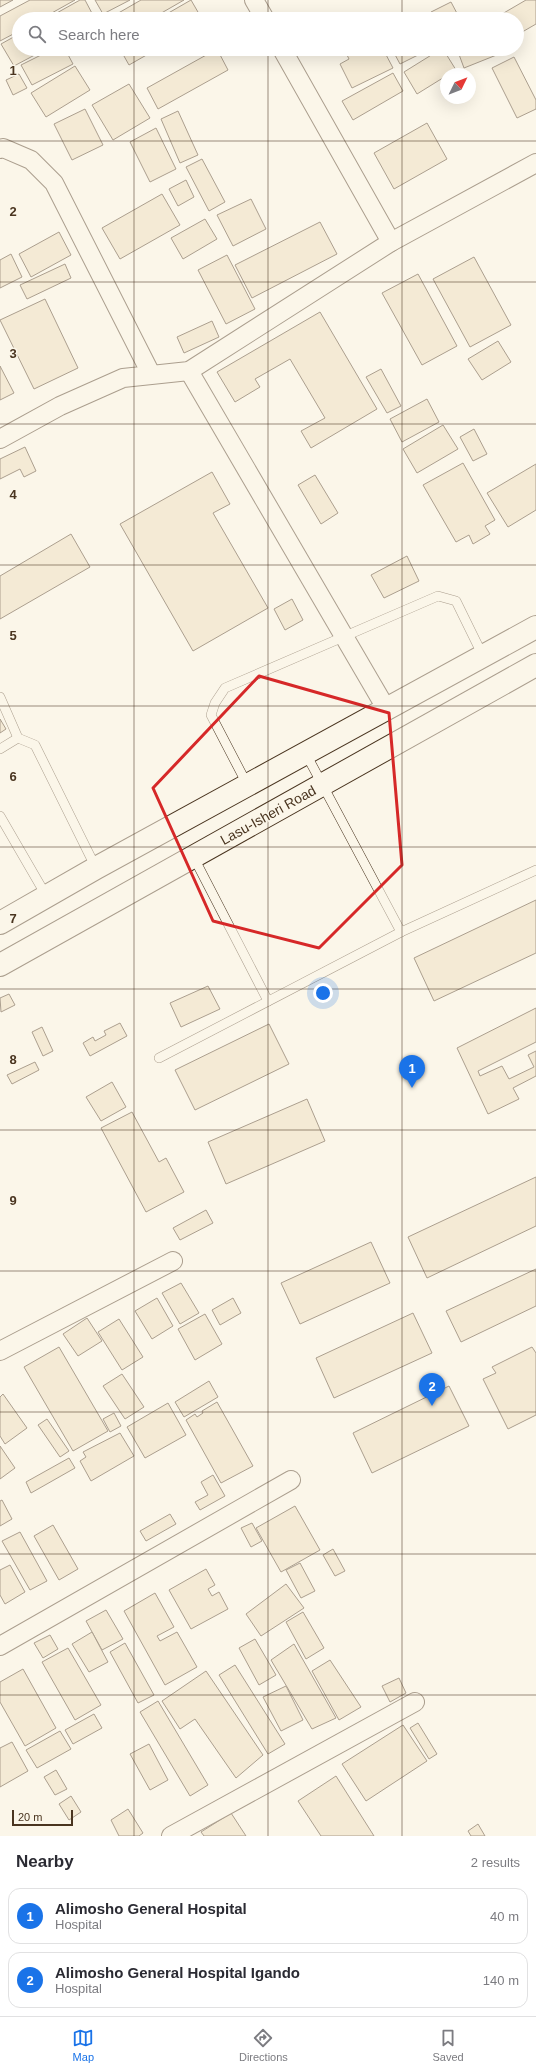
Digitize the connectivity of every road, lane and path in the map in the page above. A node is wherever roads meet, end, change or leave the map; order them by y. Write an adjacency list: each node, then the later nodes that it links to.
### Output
1 (254, 0): 2 (street)
2 (261, 12)
3 (286, 56): 6 (street)
4 (0, 149): 8 (street)
5 (536, 163): 6 (street)
6 (391, 242): 7 (street)
7 (189, 371): 8 (street); 11 (street)
8 (152, 374): 9 (street)
9 (0, 438)
10 (536, 627): 12 (main road)
11 (346, 637): 12 (lane); 15 (street); 20 (lane)
12 (483, 656): 15 (main road)
13 (536, 665): 19 (main road, Lasu-Isheri Road)
14 (0, 697): 16 (lane)
15 (387, 710): 18 (main road)
16 (18, 738): 17 (lane); 23 (lane)
17 (0, 749)
18 (306, 754): 19 (lane); 20 (main road)
19 (323, 784): 22 (main road, Lasu-Isheri Road); 27 (lane)
20 (248, 786): 23 (main road)
21 (0, 816): 25 (lane)
22 (193, 856): 28 (main road, Lasu-Isheri Road); 29 (lane)
23 (96, 868): 25 (main road)
24 (536, 870): 27 (lane)
25 (48, 897): 26 (main road)
26 (0, 923)
27 (401, 932): 29 (lane)
28 (0, 965)
29 (268, 1001): 30 (lane)
30 (159, 1058)
31 (173, 1261): 32 (street)
32 (0, 1352)
33 (291, 1480): 34 (street)
34 (0, 1646)
35 (415, 1702): 36 (street)
36 (171, 1836)

